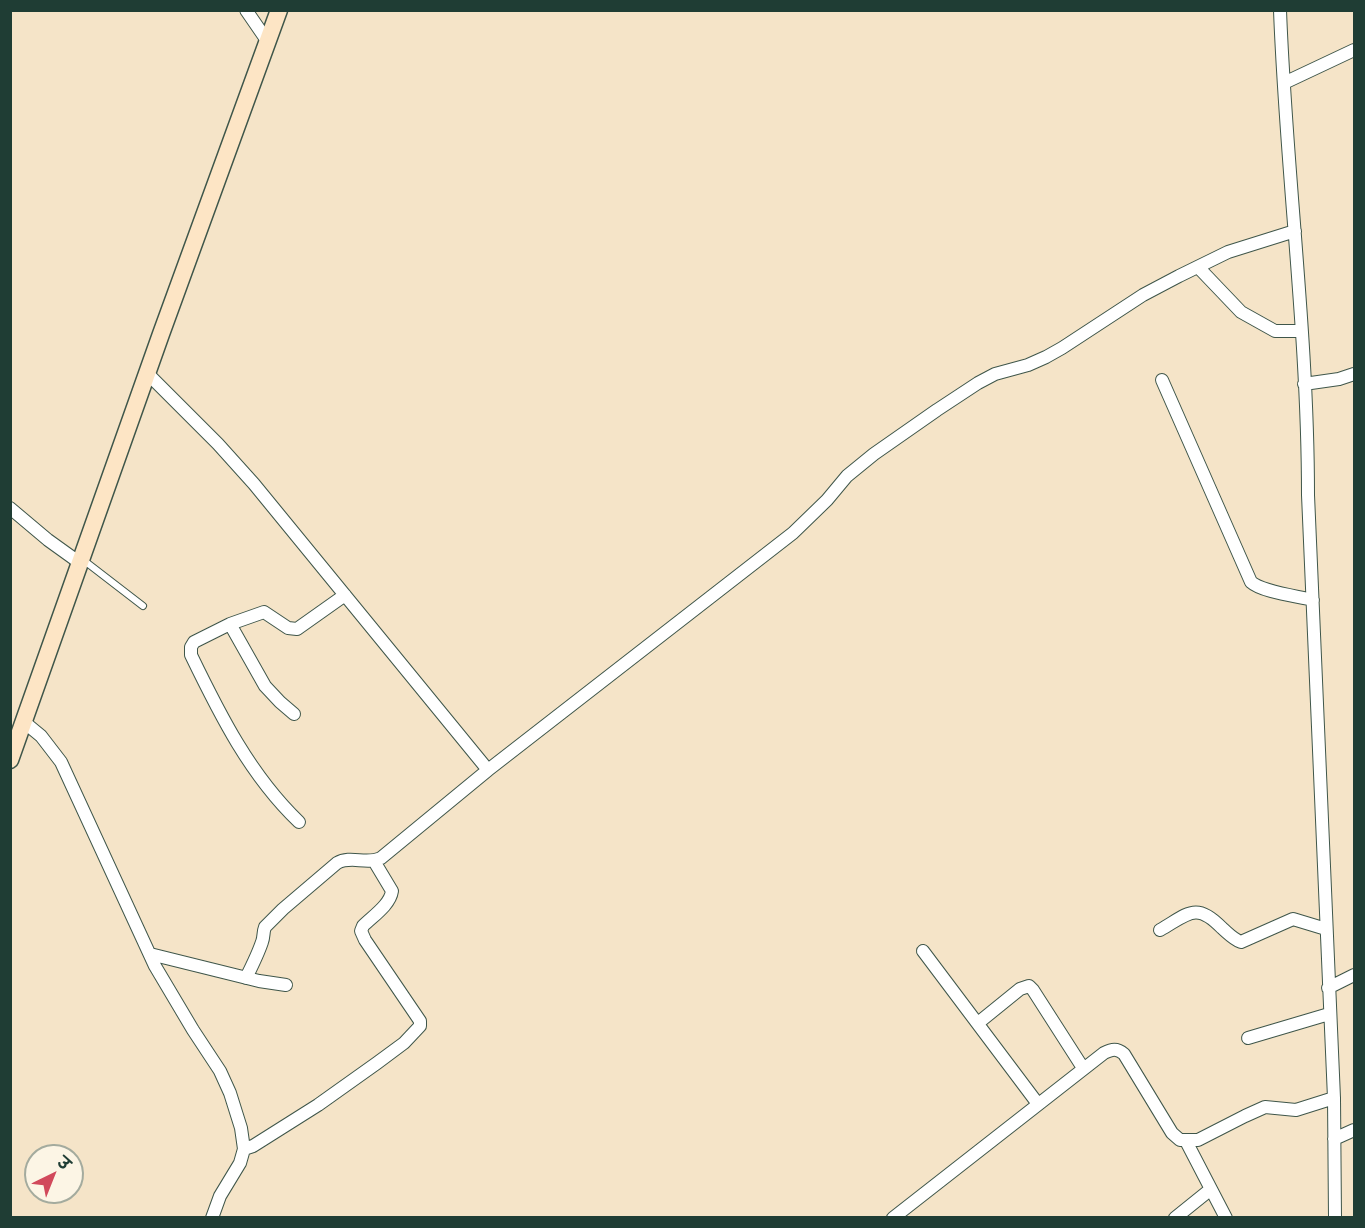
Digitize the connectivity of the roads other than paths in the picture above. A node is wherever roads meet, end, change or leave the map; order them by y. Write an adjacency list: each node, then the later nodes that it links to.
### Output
1 (246, 10): 4 (street)
2 (279, 10): 4 (street)
3 (1280, 10): 6 (street)
4 (268, 42): 10 (street)
5 (1354, 50): 6 (street)
6 (1284, 83): 7 (street)
7 (1295, 231): 8 (street); 9 (street)
8 (1198, 267): 9 (street); 23 (street)
9 (1301, 331): 13 (street)
10 (147, 373): 15 (street); 16 (street)
11 (1354, 374): 13 (street)
12 (1162, 380): 17 (street)
13 (1304, 384): 17 (street)
14 (10, 508): 15 (street)
15 (81, 561): 18 (lane); 21 (street)
16 (345, 595): 19 (street); 23 (street)
17 (1312, 600): 26 (street)
18 (143, 606)
19 (230, 624): 20 (street); 24 (street)
20 (294, 714)
21 (24, 722): 22 (street); 29 (street)
22 (10, 760)
23 (488, 770): 25 (street)
24 (299, 822)
25 (374, 861): 31 (street); 43 (street)
26 (1326, 929): 27 (street); 33 (street)
27 (1160, 930)
28 (923, 951): 35 (street)
29 (150, 954): 31 (street); 43 (street)
30 (1354, 975): 33 (street)
31 (246, 978): 32 (street)
32 (286, 985)
33 (1328, 988): 34 (street)
34 (1329, 1014): 36 (street); 38 (street)
35 (978, 1023): 37 (street); 39 (street)
36 (1248, 1038)
37 (1083, 1068): 39 (street); 42 (street)
38 (1334, 1098): 41 (street); 42 (street)
39 (1038, 1104): 46 (street)
40 (1354, 1130): 41 (street)
41 (1334, 1139): 49 (street)
42 (1186, 1141): 44 (street)
43 (244, 1149): 45 (street)
44 (1211, 1189): 47 (street); 48 (street)
45 (212, 1218)
46 (893, 1218)
47 (1175, 1218)
48 (1226, 1218)
49 (1335, 1218)

